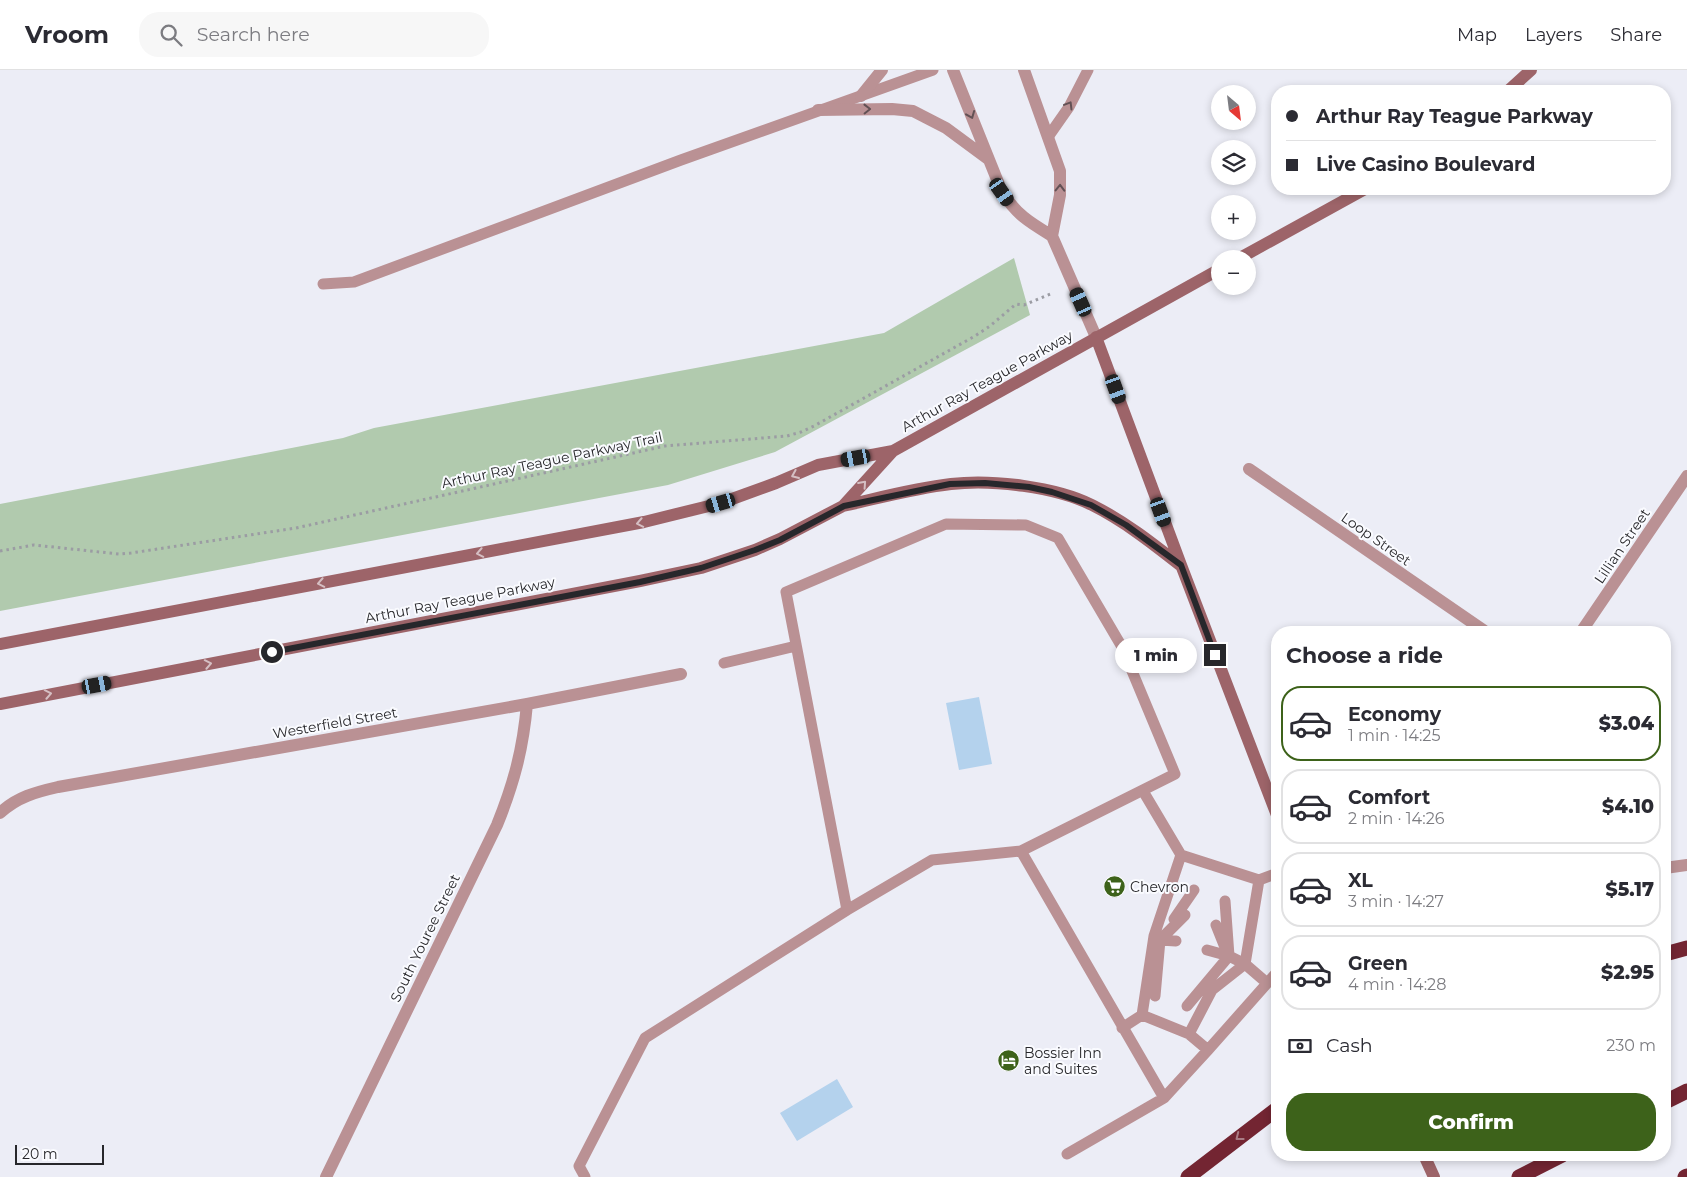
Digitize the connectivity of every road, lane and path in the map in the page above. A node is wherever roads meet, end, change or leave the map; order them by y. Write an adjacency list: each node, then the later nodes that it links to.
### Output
1 (882, 70): 8 (street)
2 (933, 70): 8 (lane)
3 (953, 70): 11 (street, one-way to 11)
4 (1024, 70): 10 (street)
5 (1088, 70): 10 (lane, one-way to 5)
6 (1531, 70): 7 (street)
7 (1515, 85)
8 (861, 96): 9 (lane)
9 (818, 110): 11 (street, one-way to 11); 16 (lane)
10 (1048, 137): 13 (street, one-way to 10)
11 (989, 160): 13 (street)
12 (1354, 195): 14 (street)
13 (1052, 236): 17 (street)
14 (1254, 250)
15 (1211, 273): 18 (street, Arthur Ray Teague Parkway)
16 (322, 284)
17 (1074, 284): 18 (street); 23 (path, Arthur Ray Teague Parkway Trail)
18 (1096, 336): 19 (street, Arthur Ray Teague Parkway); 24 (street)
19 (893, 451): 22 (street, Arthur Ray Teague Parkway, one-way to 19); 27 (street, Arthur Ray Teague Parkway, one-way to 27)
20 (1250, 469): 25 (street, Loop Street)
21 (1687, 476): 26 (street, Lillian Street)
22 (844, 506): 24 (street); 31 (street, Arthur Ray Teague Parkway, one-way to 22)
23 (0, 551)
24 (1181, 565): 34 (street)
25 (1477, 626)
26 (1585, 626)
27 (0, 644)
28 (796, 646): 29 (lane); 33 (lane); 44 (lane)
29 (724, 663)
30 (681, 674): 32 (street, Westerfield Street)
31 (0, 704)
32 (527, 704): 35 (street, Westerfield Street); 72 (street, South Youree Street)
33 (1143, 791): 36 (lane); 37 (lane)
34 (1271, 800)
35 (0, 813)
36 (1021, 851): 44 (lane); 61 (lane)
37 (1181, 855): 41 (lane); 47 (lane)
38 (1687, 865): 39 (street)
39 (1671, 867)
40 (1271, 876): 41 (lane)
41 (1259, 880): 53 (lane)
42 (1194, 890): 47 (lane)
43 (1225, 901): 52 (lane)
44 (847, 910): 71 (lane)
45 (1185, 915): 47 (lane)
46 (1216, 925): 52 (lane)
47 (1157, 938): 48 (lane); 54 (lane); 58 (lane); 60 (lane)
48 (1176, 942)
49 (1687, 948): 51 (highway)
50 (1207, 950): 52 (lane)
51 (1671, 952)
52 (1229, 956): 53 (lane); 57 (lane); 59 (lane)
53 (1245, 964): 56 (lane); 62 (lane)
54 (1164, 972)
55 (1271, 979): 56 (lane)
56 (1267, 983): 63 (lane)
57 (1194, 984)
58 (1155, 996)
59 (1186, 1006)
60 (1142, 1015): 61 (lane); 62 (lane)
61 (1122, 1028): 65 (lane)
62 (1189, 1034): 63 (lane)
63 (1208, 1050): 65 (lane)
64 (1687, 1091): 66 (highway)
65 (1164, 1098): 68 (lane)
66 (1671, 1099)
67 (1271, 1113): 74 (highway, one-way to 74)
68 (1067, 1154)
69 (1427, 1161): 75 (street)
70 (1550, 1161): 76 (highway)
71 (577, 1172): 73 (lane)
72 (326, 1177)
73 (586, 1177)
74 (1188, 1177)
75 (1434, 1177)
76 (1519, 1177)

